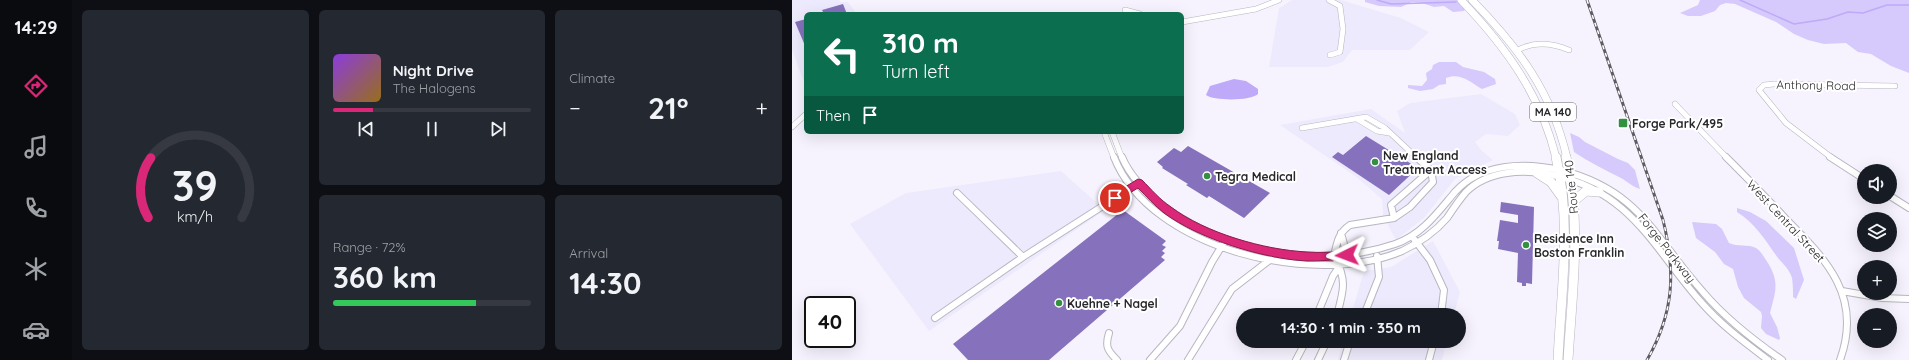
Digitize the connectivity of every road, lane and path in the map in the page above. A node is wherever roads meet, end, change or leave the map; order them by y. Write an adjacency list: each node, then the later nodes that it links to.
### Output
1 (1271, 0): 8 (street)
2 (1279, 0): 9 (street)
3 (1329, 0): 13 (street)
4 (1461, 0): 12 (main road, MA 140)
5 (1472, 0): 10 (main road, MA 140)
6 (1125, 10): 7 (street)
7 (1136, 12)
8 (1184, 18)
9 (1184, 22)
10 (1518, 50): 11 (street); 12 (street); 25 (main road, Route 140 / MA 140)
11 (1569, 50)
12 (1508, 52): 23 (main road, Route 140 / MA 140)
13 (1330, 55)
14 (1896, 86): 24 (street, Anthony Road)
15 (1675, 104): 48 (street, West Central Street)
16 (804, 116): 17 (street)
17 (792, 127)
18 (1302, 128): 21 (street)
19 (1104, 134): 27 (street, Forge Parkway)
20 (1113, 134): 26 (street, Forge Parkway)
21 (1431, 170): 34 (street); 34 (street)
22 (1537, 173): 23 (street, Forge Parkway); 30 (main road); 38 (street, Forge Parkway)
23 (1560, 173): 25 (street, Forge Parkway); 30 (main road, Route 140 / MA 140); 36 (street, Forge Parkway)
24 (1857, 174)
25 (1571, 177): 29 (street, Forge Parkway); 32 (main road, Route 140 / MA 140); 70 (street, Forge Parkway)
26 (1138, 183): 27 (street); 37 (street, Forge Parkway)
27 (1131, 187): 39 (street, Forge Parkway); 44 (street)
28 (958, 192): 44 (street)
29 (1599, 192): 32 (main road); 69 (street, Forge Parkway)
30 (1563, 199): 67 (main road, Route 140 / MA 140)
31 (1897, 200): 33 (street)
32 (1574, 201): 68 (main road, Route 140 / MA 140)
33 (1909, 208)
34 (1394, 218): 35 (street)
35 (1341, 233): 42 (street); 43 (street)
36 (1412, 237): 38 (street); 40 (street, Forge Parkway)
37 (1226, 240): 39 (street); 41 (street, Forge Parkway)
38 (1417, 243): 45 (street, Forge Parkway); 53 (street)
39 (1221, 247): 46 (street, Forge Parkway); 61 (street)
40 (1375, 251): 42 (street, Forge Parkway); 45 (street)
41 (1274, 252): 43 (street, Forge Parkway); 46 (street)
42 (1347, 255): 43 (street, Forge Parkway); 47 (street)
43 (1334, 256): 47 (street)
44 (1024, 257): 54 (street)
45 (1377, 258): 47 (street, Forge Parkway); 52 (street)
46 (1270, 260): 47 (street, Forge Parkway); 62 (street)
47 (1339, 264): 50 (street); 51 (street)
48 (1842, 291): 49 (street); 71 (street, West Central Street)
49 (1909, 299)
50 (1320, 308)
51 (1339, 308)
52 (1367, 308)
53 (1442, 308)
54 (935, 318)
55 (1109, 333): 60 (street)
56 (1302, 348): 63 (street)
57 (1324, 348): 64 (street)
58 (1348, 348): 65 (street)
59 (1432, 348): 66 (street)
60 (1117, 360)
61 (1150, 360)
62 (1188, 360)
63 (1296, 360)
64 (1318, 360)
65 (1344, 360)
66 (1429, 360)
67 (1558, 360)
68 (1568, 360)
69 (1768, 360)
70 (1782, 360)
71 (1840, 360)

